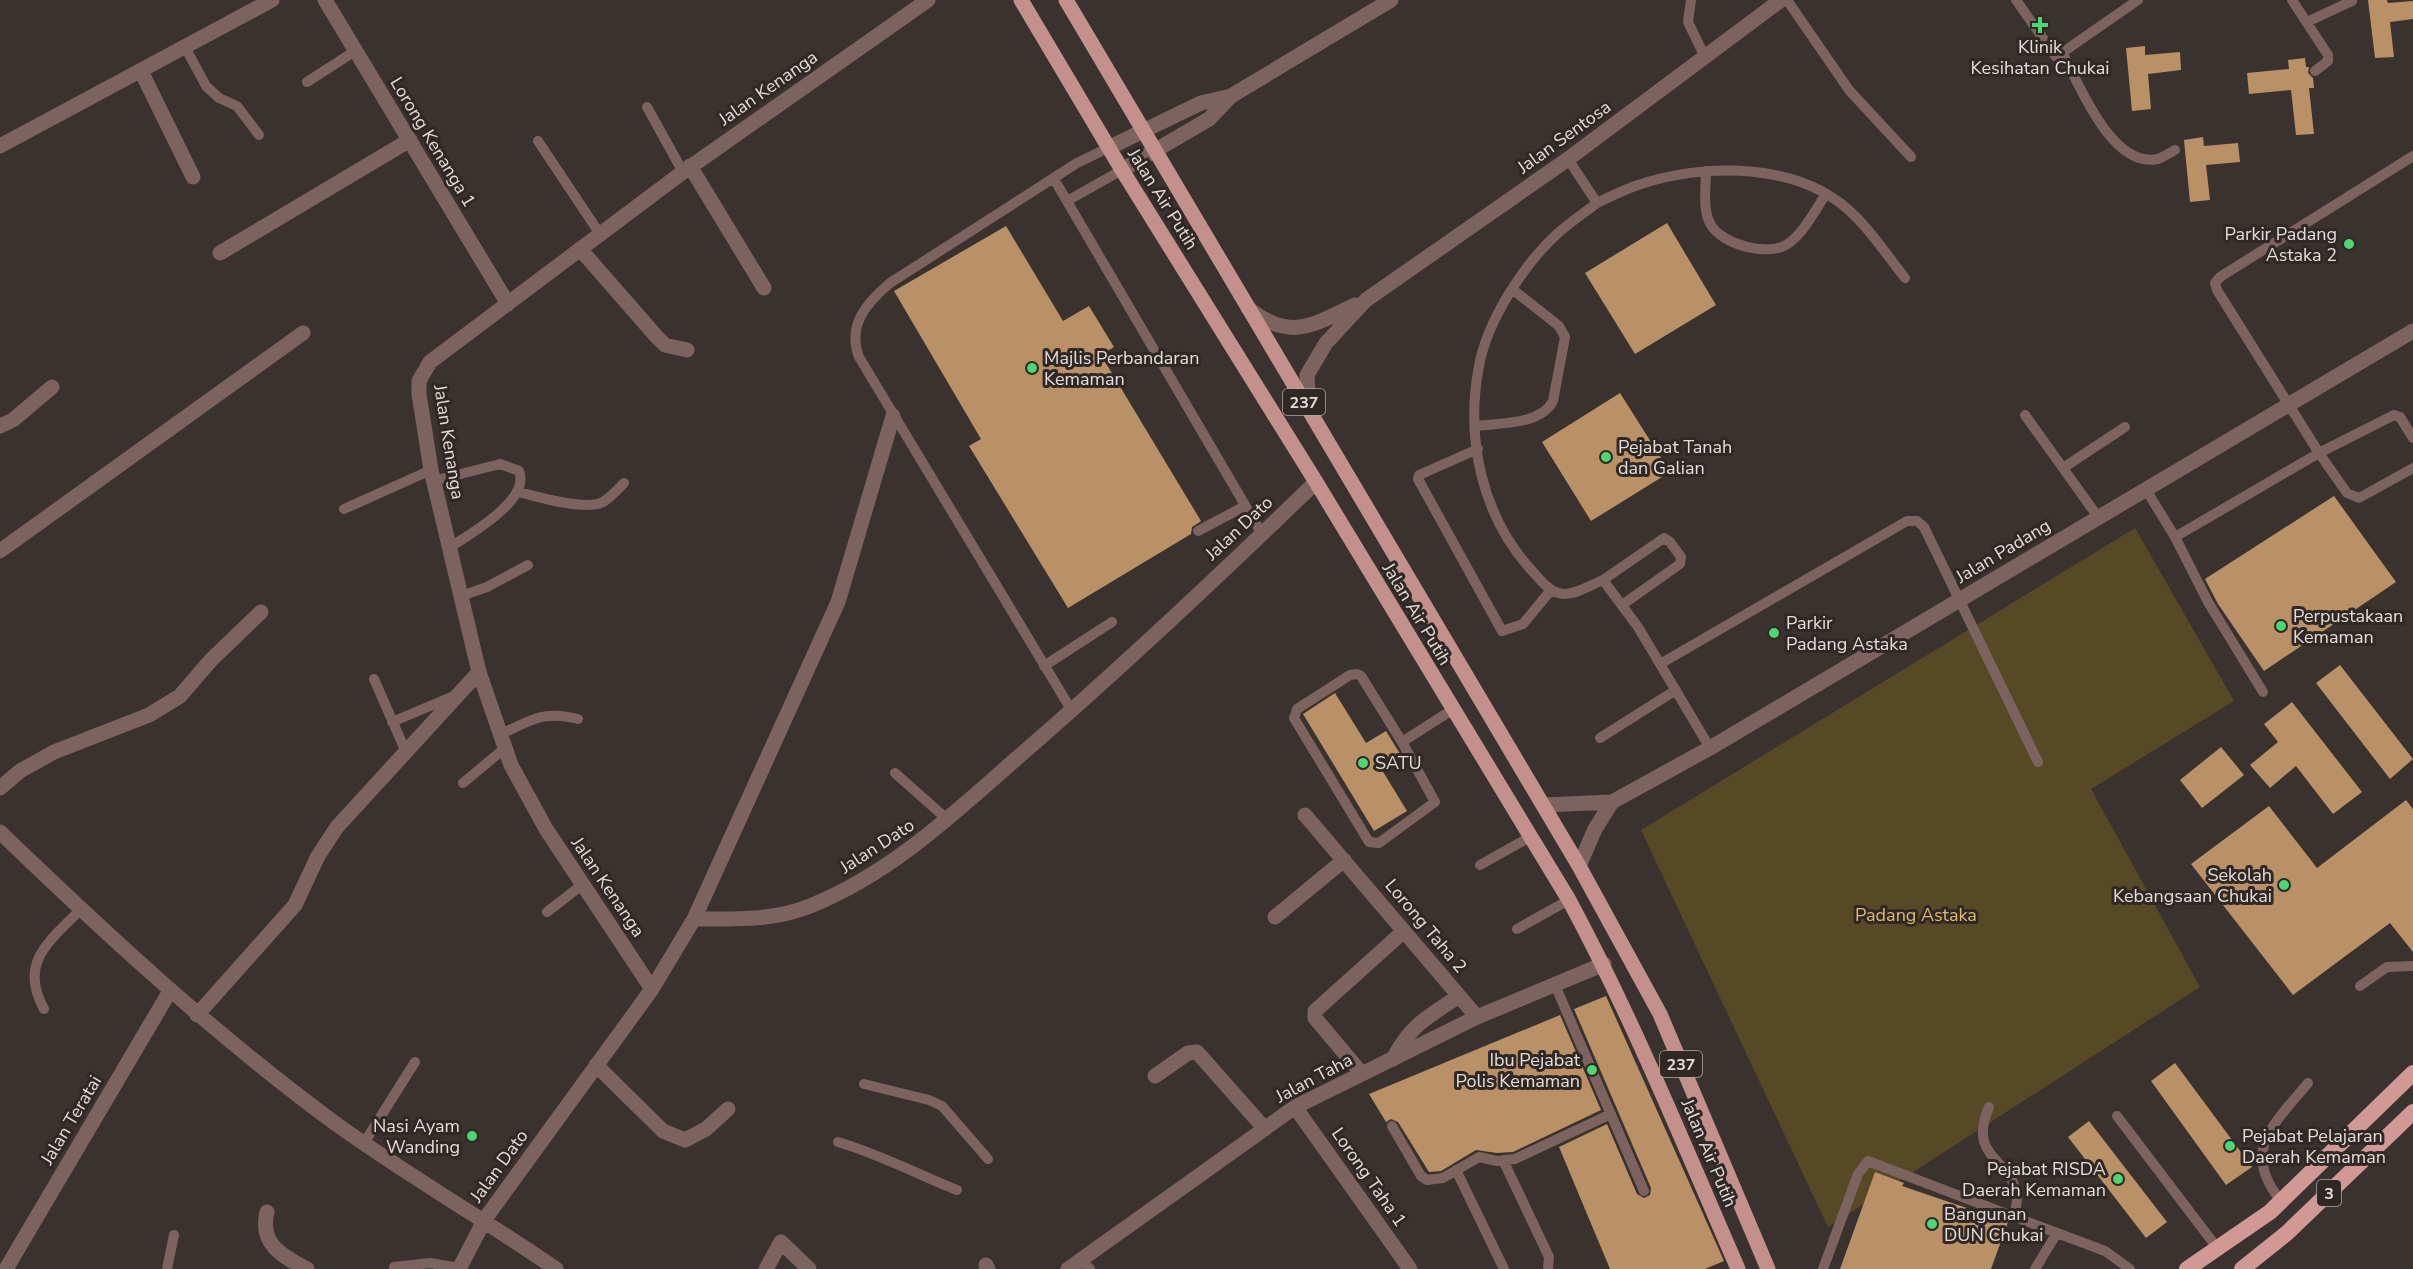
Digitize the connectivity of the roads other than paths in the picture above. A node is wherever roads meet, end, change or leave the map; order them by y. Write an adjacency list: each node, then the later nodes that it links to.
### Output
1 (272, 0): 15 (street)
2 (325, 0): 16 (street, Lorong Kenanga 1)
3 (928, 0): 35 (street, Jalan Kenanga)
4 (1022, 0): 29 (main road, Jalan Air Putih / 237)
5 (1391, 0): 22 (street)
6 (1691, 0): 18 (lane)
7 (1781, 0): 18 (street, Jalan Sentosa)
8 (1787, 0): 33 (lane)
9 (2016, 0): 17 (lane)
10 (2138, 0): 17 (lane)
11 (2292, 0): 14 (lane)
12 (2352, 1): 14 (lane)
13 (1072, 2): 24 (main road, Jalan Air Putih / 237)
14 (2307, 22): 20 (lane)
15 (185, 47): 19 (street); 25 (lane)
16 (355, 51): 21 (lane); 26 (street, Lorong Kenanga 1)
17 (2063, 54): 30 (lane)
18 (1705, 57): 34 (street, Jalan Sentosa)
19 (141, 71): 28 (street); 38 (street)
20 (2315, 71)
21 (307, 82)
22 (1231, 96): 24 (street); 31 (street)
23 (646, 108): 35 (lane)
24 (1143, 132): 29 (street); 31 (main road, Jalan Air Putih / 237)
25 (260, 135)
26 (410, 141): 45 (street); 50 (street, Lorong Kenanga 1)
27 (538, 141): 43 (lane)
28 (0, 146)
29 (1108, 148): 36 (main road, Jalan Air Putih / 237); 39 (lane)
30 (2175, 150)
31 (1155, 152): 36 (street); 51 (main road, Jalan Air Putih / 237)
32 (2413, 156): 56 (lane)
33 (1911, 157)
34 (1568, 159): 42 (lane); 49 (street, Jalan Sentosa)
35 (686, 169): 43 (street, Jalan Kenanga); 47 (street)
36 (1122, 170): 41 (lane); 69 (main road, Jalan Air Putih / 237)
37 (1706, 171): 40 (lane); 40 (lane); 42 (lane)
38 (193, 177)
39 (1054, 179): 41 (lane); 58 (lane)
40 (1826, 194): 46 (lane)
41 (1066, 201): 73 (lane)
42 (1597, 203): 48 (lane)
43 (600, 234): 44 (street, Jalan Kenanga)
44 (580, 249): 50 (street, Jalan Kenanga); 54 (street)
45 (220, 253)
46 (1905, 278)
47 (764, 288)
48 (1512, 289): 61 (lane); 61 (lane)
49 (1366, 300): 51 (street); 59 (street)
50 (508, 304): 68 (street, Jalan Kenanga)
51 (1244, 305): 59 (main road, Jalan Air Putih / 237)
52 (2413, 331): 56 (street, Jalan Padang)
53 (303, 333): 80 (street)
54 (687, 350)
55 (52, 387): 60 (street)
56 (2289, 403): 65 (lane); 71 (street, Jalan Padang)
57 (2025, 415): 66 (lane)
58 (893, 416): 90 (lane); 123 (street)
59 (1318, 424): 110 (main road, Jalan Air Putih / 237)
60 (0, 426)
61 (1475, 426): 64 (lane)
62 (2125, 427): 66 (lane)
63 (2413, 438): 65 (lane)
64 (1478, 449): 83 (lane); 83 (lane)
65 (2319, 453): 67 (lane); 78 (lane)
66 (2063, 468): 75 (lane)
67 (2413, 468)
68 (432, 476): 72 (lane); 74 (lane); 79 (street, Jalan Kenanga)
69 (1316, 482): 77 (street, Jalan Dato); 96 (main road, Jalan Air Putih / 237)
70 (624, 483): 72 (lane)
71 (2145, 488): 75 (street, Jalan Padang); 78 (lane)
72 (519, 492): 79 (lane)
73 (1245, 507): 76 (lane); 77 (lane)
74 (344, 509)
75 (2098, 517): 85 (street, Jalan Padang)
76 (1198, 531)
77 (1262, 534): 97 (street, Jalan Dato)
78 (2175, 537): 94 (lane)
79 (449, 548): 84 (street, Jalan Kenanga)
80 (0, 551)
81 (528, 565): 84 (lane)
82 (1603, 580): 83 (lane); 86 (lane); 86 (lane)
83 (1551, 590)
84 (461, 596): 91 (street, Jalan Kenanga)
85 (1960, 600): 89 (lane); 103 (street, Jalan Padang); 105 (lane)
86 (1622, 605): 89 (lane)
87 (261, 612): 108 (street)
88 (1112, 622): 90 (lane)
89 (1660, 664): 93 (lane)
90 (1044, 666): 97 (lane)
91 (479, 672): 95 (street); 101 (street, Jalan Kenanga)
92 (374, 679): 99 (lane)
93 (1676, 690): 100 (lane); 103 (lane)
94 (2263, 692)
95 (458, 694): 99 (lane); 104 (street)
96 (1452, 710): 102 (lane); 114 (main road, Jalan Air Putih / 237)
97 (1072, 711): 112 (street, Jalan Dato)
98 (578, 719): 101 (lane)
99 (392, 722): 104 (lane)
100 (1599, 738)
101 (503, 741): 107 (lane); 118 (street, Jalan Kenanga)
102 (1402, 742): 102 (lane)
103 (1710, 748): 109 (street, Jalan Padang)
104 (405, 752): 134 (street)
105 (2038, 762)
106 (895, 773): 112 (lane)
107 (463, 783)
108 (0, 788)
109 (1612, 802): 110 (street); 117 (street)
110 (1543, 805): 117 (main road, Jalan Air Putih / 237)
111 (1305, 815): 115 (street, Lorong Taha 2)
112 (948, 820): 123 (street, Jalan Dato)
113 (0, 832): 120 (street)
114 (1532, 836): 116 (lane); 119 (main road, Jalan Air Putih / 237)
115 (1344, 860): 122 (street); 125 (street, Lorong Taha 2)
116 (1480, 865)
117 (1579, 866): 181 (main road, Jalan Air Putih / 237)
118 (583, 884): 121 (lane); 130 (street, Jalan Kenanga)
119 (1569, 900): 124 (lane); 126 (main road, Jalan Air Putih / 237)
120 (81, 909): 131 (street); 133 (lane)
121 (547, 912)
122 (1275, 916)
123 (694, 919): 130 (street, Jalan Dato)
124 (1517, 929)
125 (1404, 931): 132 (street, Lorong Taha 2); 140 (street)
126 (1604, 964): 128 (street, Jalan Taha); 180 (main road, Jalan Air Putih / 237)
127 (2413, 966): 129 (lane)
128 (1555, 985): 135 (street, Jalan Taha); 148 (lane)
129 (2360, 986)
130 (652, 988): 138 (street, Jalan Dato)
131 (170, 991): 134 (street); 169 (street, Jalan Teratai)
132 (1459, 996): 135 (street, Lorong Taha 2); 136 (street)
133 (44, 1009)
134 (197, 1015): 153 (street)
135 (1477, 1017): 136 (street, Jalan Taha)
136 (1393, 1059): 140 (street, Jalan Taha)
137 (415, 1062): 153 (lane)
138 (596, 1065): 146 (street); 162 (street, Jalan Dato)
139 (2413, 1073): 159 (highway, 3)
140 (1362, 1074): 144 (street, Jalan Taha)
141 (1155, 1076): 151 (street)
142 (2308, 1083): 159 (lane)
143 (864, 1084): 154 (lane)
144 (1295, 1107): 151 (street, Jalan Taha); 177 (street, Lorong Taha 1)
145 (1989, 1107): 161 (lane)
146 (728, 1109)
147 (2413, 1112): 186 (highway, 3)
148 (1611, 1114): 155 (lane); 158 (lane)
149 (2117, 1116): 165 (lane)
150 (1392, 1126): 156 (lane)
151 (1265, 1129): 167 (street, Jalan Taha)
152 (838, 1142): 157 (lane)
153 (364, 1143): 162 (street)
154 (988, 1160)
155 (1503, 1160): 156 (lane); 179 (lane)
156 (1456, 1170): 178 (lane)
157 (957, 1190)
158 (1644, 1191)
159 (2281, 1201): 165 (highway, 3)
160 (267, 1212): 166 (street)
161 (2014, 1217): 163 (lane); 182 (lane)
162 (485, 1219): 172 (street, Jalan Dato); 173 (street, Jalan Dato)
163 (2057, 1233): 183 (lane); 184 (lane)
164 (174, 1235): 170 (lane)
165 (2218, 1249): 185 (highway, 3)
166 (282, 1263): 171 (street)
167 (1085, 1264): 176 (street, Jalan Taha)
168 (394, 1267): 172 (lane)
169 (6, 1269)
170 (167, 1269)
171 (307, 1269)
172 (459, 1269)
173 (556, 1269)
174 (766, 1269): 175 (street)
175 (809, 1269)
176 (1068, 1269)
177 (1410, 1269)
178 (1504, 1269)
179 (1548, 1269)
180 (1738, 1269)
181 (1767, 1269)
182 (1823, 1269)
183 (2035, 1269)
184 (2130, 1269)
185 (2187, 1269)
186 (2242, 1269)

